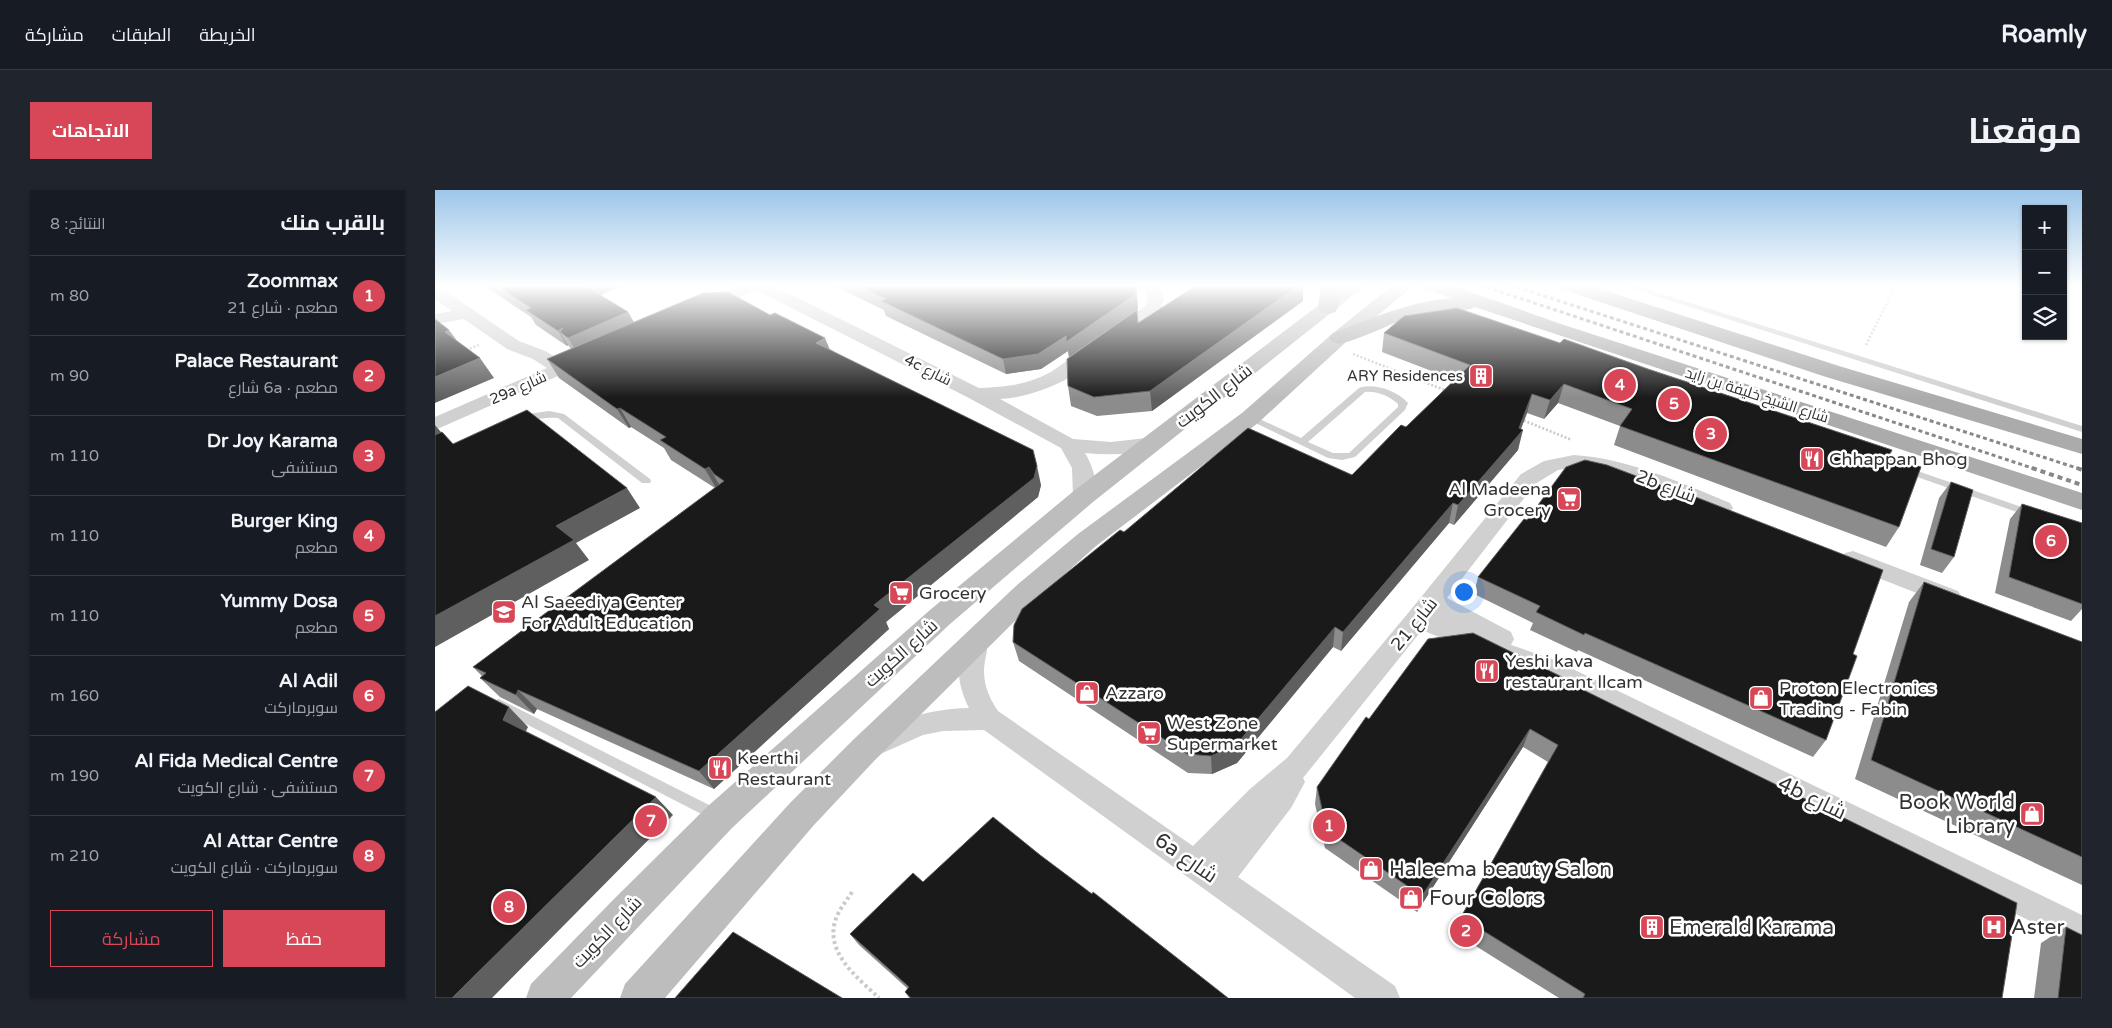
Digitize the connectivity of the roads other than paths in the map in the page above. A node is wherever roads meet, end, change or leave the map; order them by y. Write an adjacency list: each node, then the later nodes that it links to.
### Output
1 (481, 323): 14 (street)
2 (834, 323): 15 (street, 4c شارع)
3 (1133, 323): 15 (street)
4 (1308, 323): 16 (main road, شارع الكويت)
5 (1359, 323): 11 (main road)
6 (1375, 323): 11 (main road)
7 (1539, 323): 10 (main road, شارع الشيخ خليفة بن زايد)
8 (1686, 323): 24 (main road)
9 (1745, 323): 20 (lane)
10 (1554, 328): 12 (lane); 30 (main road, شارع الشيخ خليفة بن زايد)
11 (1335, 342): 17 (main road)
12 (1575, 346)
13 (604, 350): 14 (street, 29a شارع)
14 (553, 372): 19 (street, 29a شارع)
15 (976, 394): 23 (street, 4c شارع)
16 (1194, 411): 22 (main road, شارع الكويت); 25 (main road)
17 (1250, 418): 21 (lane); 25 (main road)
18 (512, 422): 28 (lane)
19 (435, 424)
20 (2082, 429)
21 (1302, 442): 21 (lane)
22 (1155, 443): 23 (street, 4c شارع); 29 (main road, شارع الكويت)
23 (1068, 444): 29 (street, 4c شارع)
24 (2082, 447)
25 (1201, 454): 36 (main road)
26 (1554, 464): 31 (street, 2b شارع); 35 (street, شارع 21)
27 (1895, 466): 32 (lane)
28 (646, 481)
29 (1084, 496): 40 (main road, شارع الكويت)
30 (2082, 502)
31 (1742, 516)
32 (2045, 519)
33 (1834, 551): 34 (street)
34 (1972, 605)
35 (1425, 610): 41 (street, شارع 21); 43 (street, 4b شارع)
36 (976, 640): 38 (street, 6a شارع); 39 (main road)
37 (489, 699): 40 (lane)
38 (989, 719): 39 (street); 41 (street, 6a شارع)
39 (864, 750): 46 (main road)
40 (720, 817): 42 (main road, شارع الكويت)
41 (1206, 872): 47 (street, 6a شارع)
42 (628, 910): 44 (main road, شارع الكويت); 45 (main road)
43 (2082, 931)
44 (545, 998)
45 (567, 998)
46 (639, 998)
47 (1382, 998)

